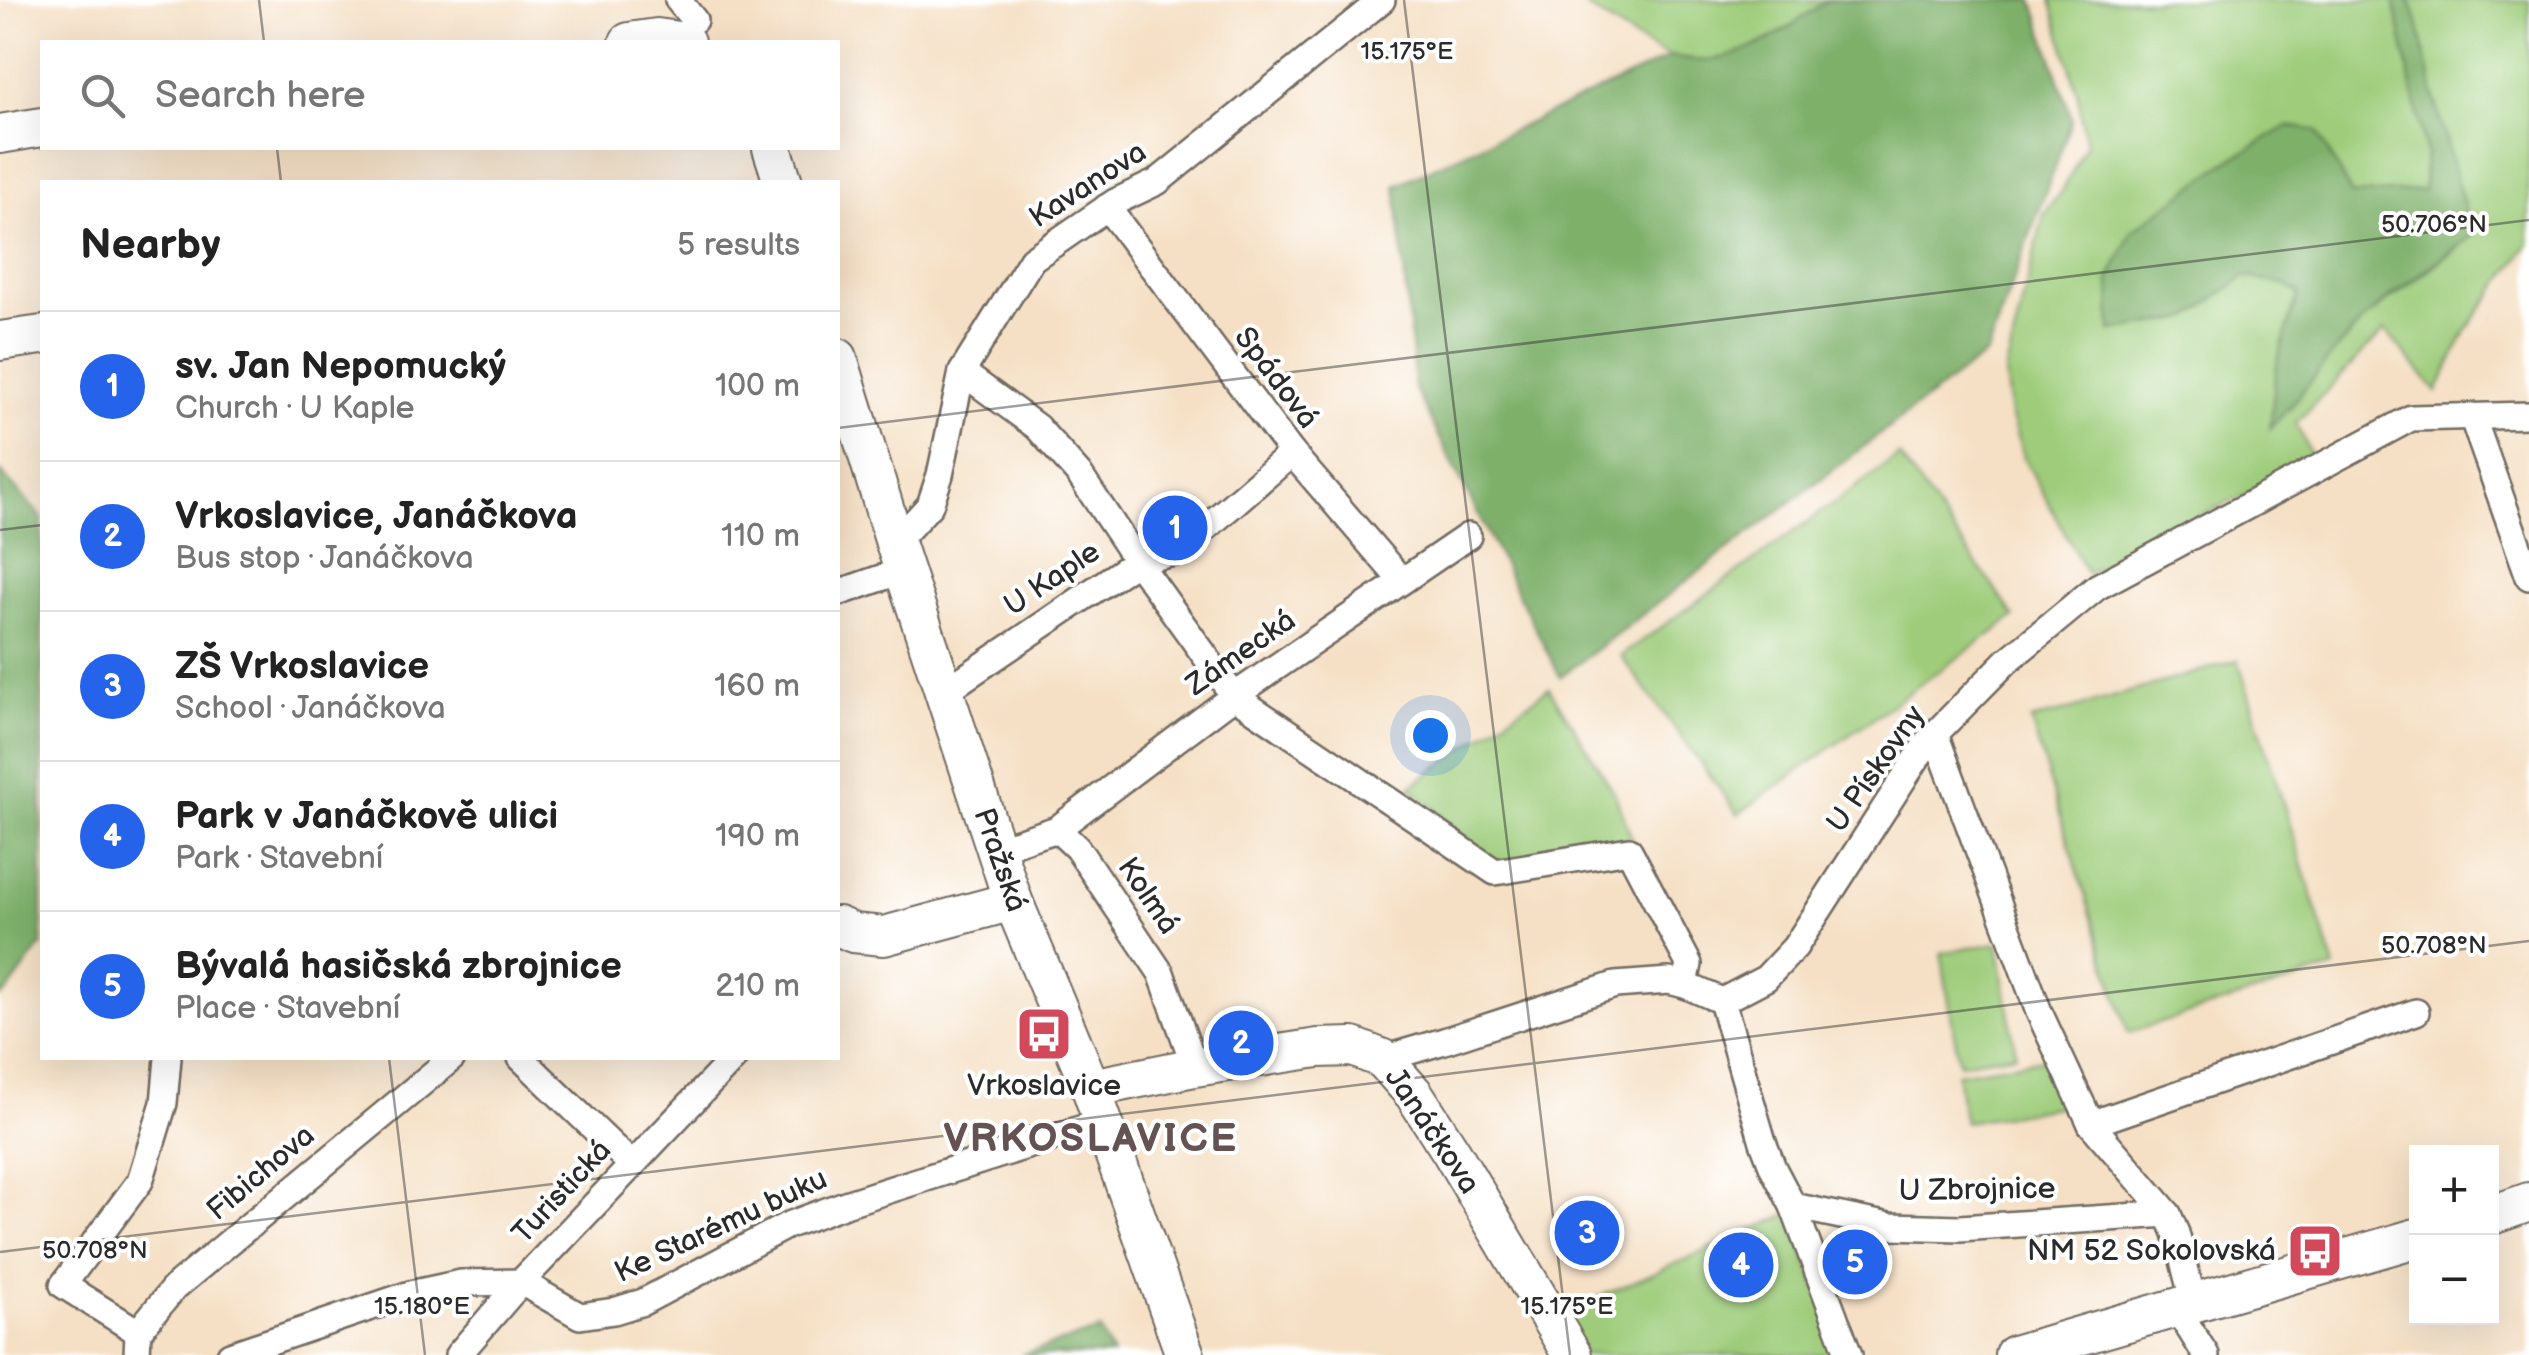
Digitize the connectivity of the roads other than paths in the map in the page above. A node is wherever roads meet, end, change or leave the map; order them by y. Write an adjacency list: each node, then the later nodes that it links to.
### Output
1 (1382, 0): 8 (street, Kavanova)
2 (686, 21): 3 (street)
3 (643, 40)
4 (40, 128): 5 (street)
5 (0, 134)
6 (773, 150): 7 (street)
7 (782, 180)
8 (1107, 207): 12 (street, Kavanova); 15 (street, Spádová)
9 (40, 335): 10 (street)
10 (0, 341)
11 (840, 364): 17 (street, Pražská)
12 (962, 372): 17 (street, Kavanova); 18 (street)
13 (2529, 415): 14 (street, U Pískovny)
14 (2472, 416): 19 (street); 24 (street, U Pískovny)
15 (1292, 453): 18 (street, U Kaple); 20 (street, Spádová)
16 (1468, 536): 20 (street, Zámecká)
17 (899, 556): 21 (street); 22 (street, Pražská)
18 (1137, 561): 22 (street, U Kaple); 23 (street)
19 (2529, 578)
20 (1402, 580): 23 (street, Zámecká)
21 (840, 591)
22 (944, 692): 26 (street, Pražská)
23 (1234, 696): 25 (street, Zámecká); 29 (street)
24 (1935, 734): 30 (street, U Pískovny); 39 (street)
25 (1057, 829): 26 (street); 37 (street, Kolmá)
26 (996, 849): 27 (street, Pražská)
27 (1013, 901): 28 (street); 38 (street, Pražská)
28 (847, 939)
29 (1685, 985): 30 (street); 32 (street)
30 (1722, 1001): 42 (street)
31 (2416, 1012): 39 (street)
32 (1383, 1059): 37 (street, Janáčkova); 53 (street, Janáčkova)
33 (168, 1060): 48 (street)
34 (450, 1060): 48 (street, Fibichova)
35 (522, 1060): 40 (street)
36 (732, 1060): 40 (street, Turistická)
37 (1195, 1067): 38 (street, Janáčkova)
38 (1096, 1105): 46 (street, Ke Starému buku); 52 (street, Pražská)
39 (2090, 1124): 44 (street)
40 (632, 1164): 46 (street, Turistická)
41 (2529, 1202): 43 (street)
42 (1793, 1206): 44 (street, U Zbrojnice); 54 (street)
43 (2499, 1213)
44 (2168, 1214): 47 (street)
45 (2409, 1240): 47 (street)
46 (520, 1282): 50 (street, Turistická); 51 (street)
47 (2185, 1306): 49 (street); 56 (street)
48 (137, 1343)
49 (2068, 1348): 55 (street)
50 (230, 1355)
51 (458, 1355)
52 (1185, 1355)
53 (1572, 1355)
54 (1849, 1355)
55 (2014, 1355)
56 (2206, 1355)

